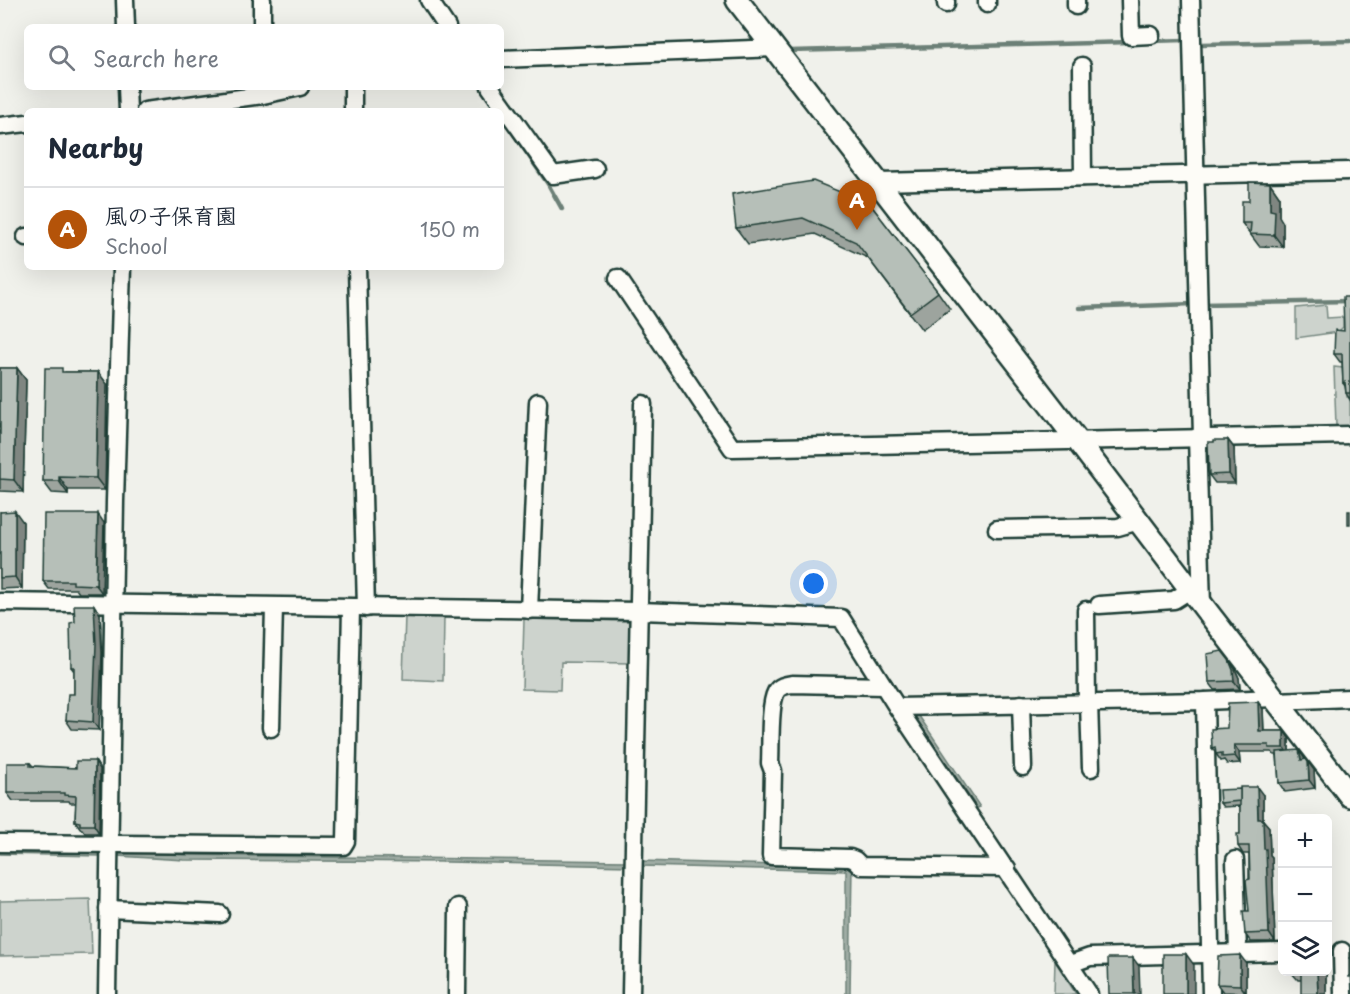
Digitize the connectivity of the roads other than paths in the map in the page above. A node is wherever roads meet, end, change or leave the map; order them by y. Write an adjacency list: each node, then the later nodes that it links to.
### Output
1 (125, 0): 7 (street)
2 (262, 0): 8 (street)
3 (429, 0): 9 (street)
4 (737, 0): 11 (street)
5 (1130, 0): 10 (street)
6 (1191, 0): 25 (street)
7 (126, 24)
8 (262, 24)
9 (445, 24)
10 (1151, 35)
11 (775, 48): 12 (street); 27 (street)
12 (504, 59)
13 (1082, 66): 26 (street)
14 (127, 90): 18 (street)
15 (352, 90): 20 (street)
16 (492, 90): 23 (street)
17 (263, 91): 19 (street)
18 (128, 108)
19 (163, 108)
20 (353, 108)
21 (24, 123): 22 (street)
22 (0, 126)
23 (595, 169)
24 (1350, 171): 25 (street)
25 (1196, 175): 26 (street); 34 (street)
26 (1083, 177): 27 (street)
27 (878, 182): 35 (street)
28 (122, 270): 40 (street)
29 (357, 270): 42 (street)
30 (618, 278): 35 (street)
31 (538, 402): 43 (street)
32 (643, 405): 44 (street)
33 (1350, 435): 34 (street)
34 (1199, 437): 35 (street); 38 (street)
35 (1077, 440): 36 (street)
36 (1139, 521): 37 (street); 38 (street)
37 (997, 529)
38 (1196, 598): 47 (street); 49 (street)
39 (0, 602): 40 (street)
40 (115, 603): 41 (street); 57 (street)
41 (274, 607): 42 (street); 52 (street)
42 (359, 608): 43 (street); 57 (street)
43 (529, 610): 44 (street)
44 (639, 611): 45 (street); 70 (street)
45 (884, 686): 51 (street); 59 (street)
46 (1350, 698): 47 (street)
47 (1275, 699): 48 (street); 55 (street)
48 (1205, 701): 49 (street); 66 (street)
49 (1088, 702): 50 (street); 54 (street)
50 (1021, 704): 51 (street); 53 (street)
51 (897, 707): 59 (street)
52 (271, 728)
53 (1023, 767)
54 (1091, 768)
55 (1350, 796)
56 (0, 843): 57 (street)
57 (109, 845): 61 (street)
58 (1235, 860): 65 (street)
59 (1006, 868): 67 (street)
60 (458, 907): 69 (street)
61 (108, 909): 62 (street); 68 (street)
62 (220, 914)
63 (1340, 951): 73 (street)
64 (1278, 952): 65 (street)
65 (1238, 953): 66 (street)
66 (1211, 954): 67 (street); 72 (street)
67 (1070, 964): 71 (street)
68 (107, 994)
69 (457, 994)
70 (631, 994)
71 (1089, 994)
72 (1211, 994)
73 (1343, 994)

